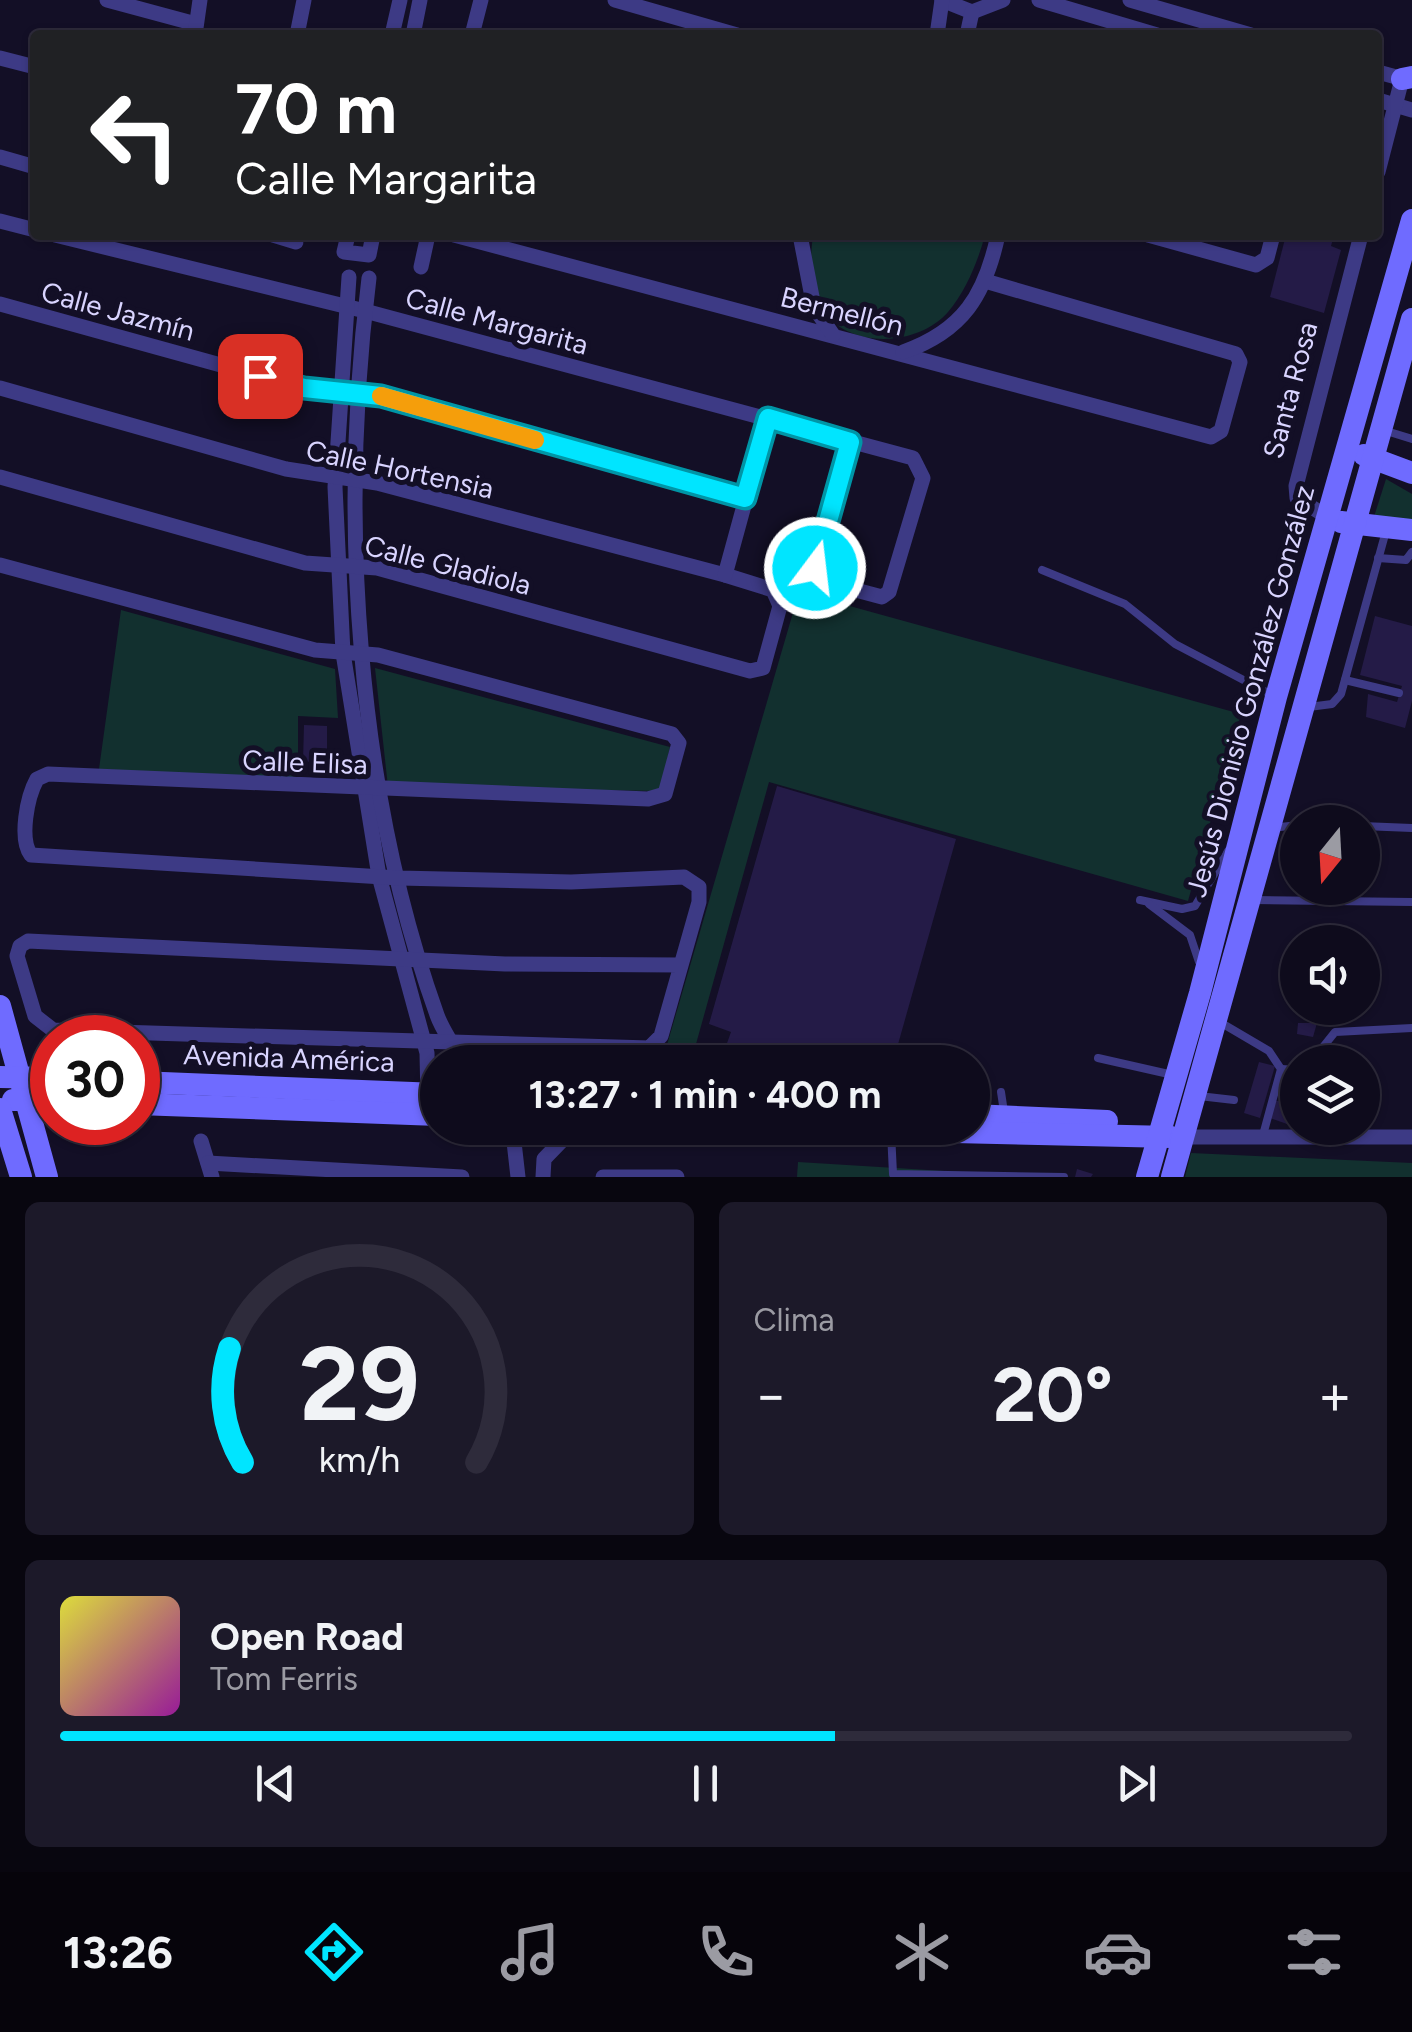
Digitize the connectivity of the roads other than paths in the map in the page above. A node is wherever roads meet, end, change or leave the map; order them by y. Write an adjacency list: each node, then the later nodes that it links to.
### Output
1 (107, 0): 13 (street)
2 (200, 0): 13 (street)
3 (304, 0): 14 (street)
4 (400, 0): 15 (street)
5 (420, 0): 16 (street)
6 (481, 0): 17 (street)
7 (615, 0): 18 (street)
8 (942, 0): 12 (street); 19 (street)
9 (1002, 0): 12 (street)
10 (1039, 0): 21 (street)
11 (1130, 0): 22 (street)
12 (972, 12): 20 (street)
13 (195, 30)
14 (299, 30)
15 (393, 30)
16 (414, 30)
17 (473, 30)
18 (720, 30)
19 (938, 30)
20 (967, 30)
21 (1140, 30)
22 (1234, 30)
23 (0, 58): 24 (street)
24 (30, 66)
25 (1382, 73): 26 (street)
26 (1409, 79): 28 (street)
27 (1382, 101): 28 (street)
28 (1395, 105): 29 (street); 30 (street)
29 (1412, 110)
30 (1382, 156)
31 (0, 157): 32 (street)
32 (30, 166)
33 (1412, 220): 65 (main road, Jesús Dionisio González González)
34 (0, 222): 35 (street)
35 (30, 229)
36 (75, 240): 53 (street, Calle Margarita)
37 (290, 240): 47 (street)
38 (347, 240): 39 (street)
39 (371, 240)
40 (427, 240): 48 (street)
41 (473, 240): 56 (street, Bermellón)
42 (800, 240): 56 (street)
43 (997, 240): 51 (street)
44 (1168, 240): 45 (street)
45 (1271, 240)
46 (1360, 240): 72 (street, Santa Rosa)
47 (296, 242)
48 (420, 266)
49 (349, 277): 53 (street)
50 (369, 278): 54 (street)
51 (985, 281): 57 (street); 57 (street, Bermellón)
52 (0, 304): 59 (street, Calle Jazmín)
53 (346, 307): 54 (street, Calle Margarita); 59 (street)
54 (365, 312): 60 (street); 61 (street, Calle Margarita)
55 (1412, 319): 62 (main road)
56 (833, 335): 57 (street, Bermellón)
57 (904, 352)
58 (0, 388): 69 (street, Calle Hortensia)
59 (342, 391): 60 (street, Calle Jazmín); 69 (street)
60 (359, 392): 70 (street); 71 (street, Calle Jazmín)
61 (768, 418): 64 (street, Calle Margarita); 71 (street)
62 (1382, 430): 63 (lane); 66 (main road)
63 (1412, 439)
64 (850, 442): 64 (street, Calle Margarita)
65 (1347, 452): 66 (main road); 72 (main road, Jesús Dionisio González González)
66 (1374, 457): 67 (main road); 73 (main road)
67 (1412, 473)
68 (0, 477): 78 (street, Calle Gladiola)
69 (336, 478): 70 (street, Calle Hortensia); 78 (street)
70 (353, 479): 80 (street); 82 (street, Calle Hortensia)
71 (745, 498): 82 (street)
72 (1329, 518): 73 (main road, Santa Rosa); 88 (main road, Jesús Dionisio González González)
73 (1355, 526): 74 (main road, Santa Rosa); 89 (main road)
74 (1386, 528): 75 (main road, Santa Rosa); 77 (lane)
75 (1412, 530)
76 (1412, 552): 77 (lane)
77 (1378, 558): 86 (lane)
78 (336, 564): 80 (street, Calle Gladiola); 84 (street)
79 (0, 565): 84 (street)
80 (356, 566): 83 (street, Calle Gladiola); 85 (street)
81 (1042, 570): 88 (lane)
82 (725, 575): 83 (street, Calle Hortensia)
83 (780, 606)
84 (343, 653): 85 (street); 91 (street)
85 (362, 653): 90 (street); 90 (street, Calle Elisa)
86 (1345, 680): 87 (lane); 89 (lane)
87 (1400, 694)
88 (1276, 697): 96 (main road, Jesús Dionisio González González)
89 (1305, 708): 94 (main road)
90 (382, 790): 91 (street, Calle Elisa); 98 (street)
91 (362, 791): 97 (street); 97 (street, Calle Elisa)
92 (1280, 827): 94 (lane)
93 (1380, 827): 95 (lane)
94 (1272, 828): 99 (main road)
95 (1412, 828)
96 (1238, 841): 104 (main road, Jesús Dionisio González González); 104 (lane)
97 (379, 876): 98 (street); 101 (street)
98 (399, 878): 102 (street); 103 (street)
99 (1252, 900): 100 (lane); 106 (main road)
100 (1412, 902)
101 (403, 960): 102 (street); 108 (street); 108 (street)
102 (420, 961): 103 (street); 109 (street)
103 (680, 965): 109 (street)
104 (1200, 993): 115 (main road, Jesús Dionisio González González)
105 (0, 1006): 116 (main road)
106 (1218, 1022): 113 (lane); 119 (main road)
107 (1412, 1028): 111 (lane)
108 (424, 1042): 109 (street); 110 (street)
109 (452, 1044)
110 (424, 1045)
111 (1325, 1045)
112 (1098, 1058): 115 (lane)
113 (1280, 1068)
114 (1280, 1074): 130 (lane)
115 (1177, 1076): 129 (main road, Jesús Dionisio González González)
116 (14, 1084): 120 (main road); 143 (main road)
117 (160, 1084): 122 (main road, Avenida América)
118 (1001, 1092): 127 (lane)
119 (1195, 1095): 121 (lane); 129 (main road)
120 (0, 1100)
121 (1234, 1100)
122 (420, 1103)
123 (160, 1104): 124 (main road, Avenida América)
124 (420, 1104)
125 (0, 1109): 142 (main road)
126 (990, 1115): 127 (main road)
127 (1005, 1116): 129 (main road)
128 (990, 1131): 129 (main road)
129 (1178, 1132): 130 (street); 149 (main road, Jesús Dionisio González González); 150 (main road)
130 (1263, 1135): 131 (street)
131 (1412, 1138)
132 (201, 1141): 138 (street)
133 (515, 1145): 136 (street)
134 (557, 1145): 137 (street)
135 (892, 1145): 139 (lane)
136 (519, 1156): 137 (street); 144 (street)
137 (544, 1158): 145 (street)
138 (210, 1170): 140 (street)
139 (893, 1175): 141 (lane)
140 (461, 1176)
141 (969, 1176): 148 (lane)
142 (21, 1177)
143 (47, 1177)
144 (518, 1177)
145 (544, 1177)
146 (604, 1177): 147 (street)
147 (676, 1177)
148 (1064, 1177)
149 (1146, 1177)
150 (1172, 1177)

